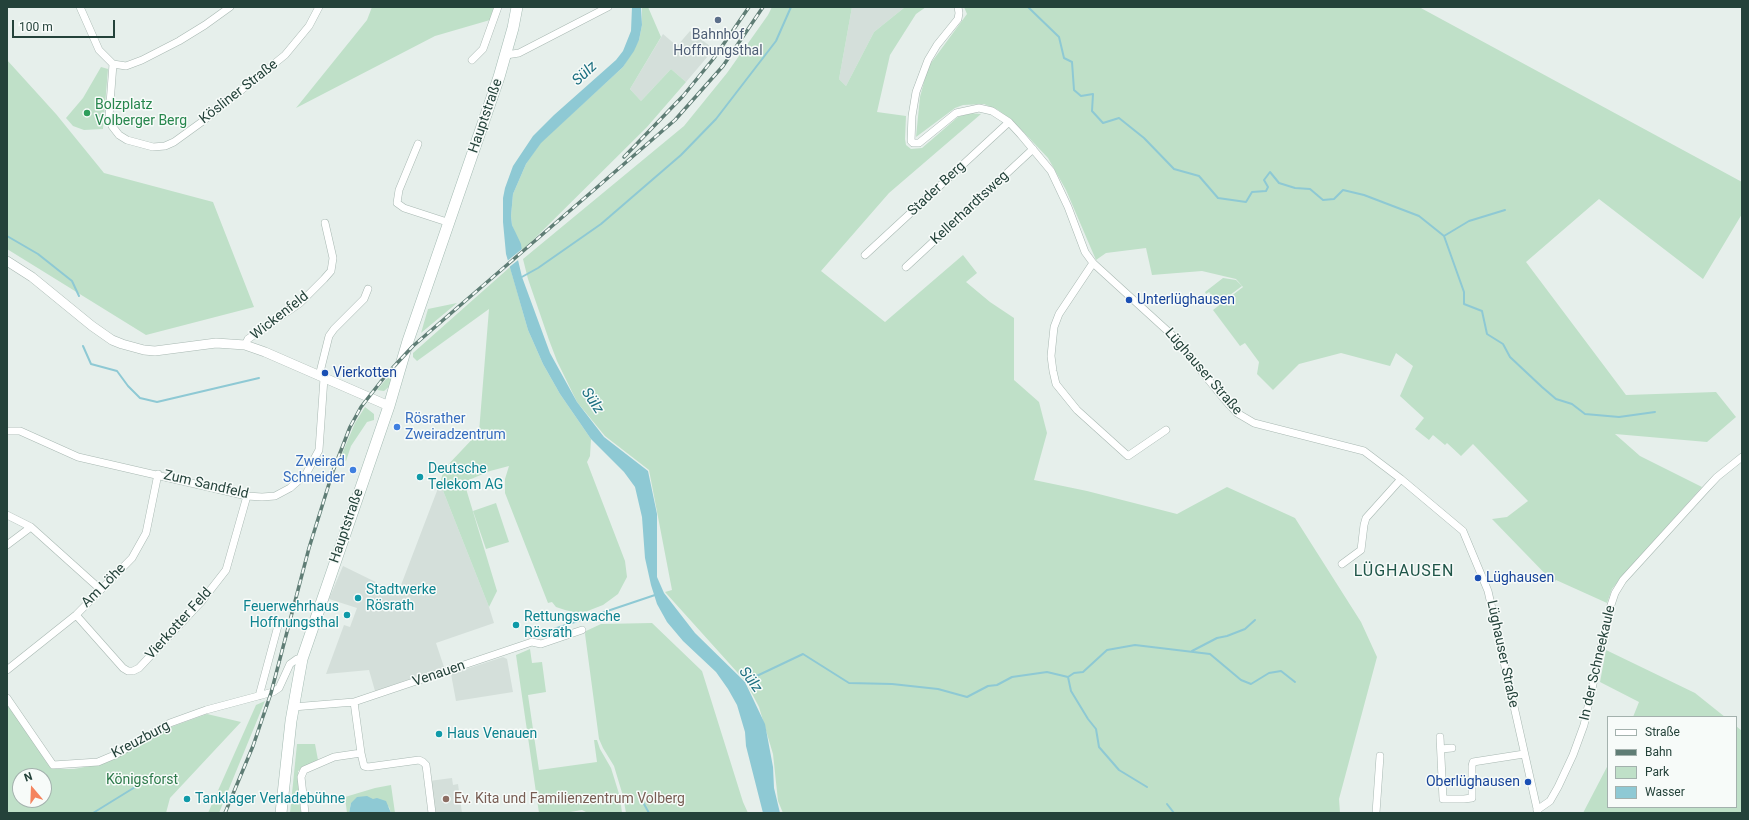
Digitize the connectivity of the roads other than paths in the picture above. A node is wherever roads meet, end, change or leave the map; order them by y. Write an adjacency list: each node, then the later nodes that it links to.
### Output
1 (80, 7): 10 (street)
2 (230, 7): 10 (street)
3 (319, 7): 10 (street, Kösliner Straße)
4 (498, 7): 9 (street)
5 (517, 7): 8 (main road, Hauptstraße)
6 (608, 7): 8 (street)
7 (958, 7): 11 (street, Lüghauser Straße)
8 (506, 55): 15 (main road, Hauptstraße)
9 (472, 60)
10 (113, 64)
11 (1009, 122): 13 (street, Lüghauser Straße); 16 (street, Stader Berg)
12 (418, 144): 15 (street)
13 (1033, 149): 18 (street, Lüghauser Straße); 19 (street, Kellerhardtsweg)
14 (325, 223): 21 (street, Wickenfeld)
15 (450, 223): 23 (main road, Hauptstraße)
16 (865, 255)
17 (7, 261): 21 (street)
18 (1093, 263): 24 (street); 28 (street, Lüghauser Straße)
19 (906, 267)
20 (368, 289): 22 (street)
21 (245, 345): 22 (street)
22 (322, 377): 23 (street); 29 (street, Zum Sandfeld)
23 (388, 406): 38 (main road, Hauptstraße)
24 (1166, 430)
25 (7, 431): 27 (street, Zum Sandfeld)
26 (1742, 457): 50 (street, In der Schneekaule)
27 (158, 474): 29 (street, Zum Sandfeld); 34 (street, Am Löhe)
28 (1401, 479): 33 (street); 48 (street, Lüghauser Straße)
29 (247, 496): 35 (street, Vierkotter Feld)
30 (7, 516): 31 (street)
31 (31, 528): 32 (street); 34 (street)
32 (7, 545)
33 (1342, 564)
34 (100, 589): 35 (street, Am Löhe)
35 (76, 615): 39 (street, Am Löhe)
36 (279, 622): 40 (street)
37 (582, 630): 42 (street, Venauen)
38 (302, 659): 40 (street, Kreuzburg); 43 (main road, Hauptstraße)
39 (7, 670)
40 (259, 696): 41 (street, Kreuzburg)
41 (7, 698)
42 (354, 702): 43 (street, Venauen); 47 (street)
43 (293, 707): 51 (main road, Hauptstraße)
44 (1440, 737): 46 (street)
45 (1452, 748): 46 (street)
46 (1441, 749): 48 (street)
47 (361, 753): 52 (street); 53 (street)
48 (1524, 754): 50 (street, Lüghauser Straße)
49 (1380, 756): 54 (street)
50 (1537, 812)
51 (281, 813)
52 (305, 813)
53 (432, 813)
54 (1376, 813)

